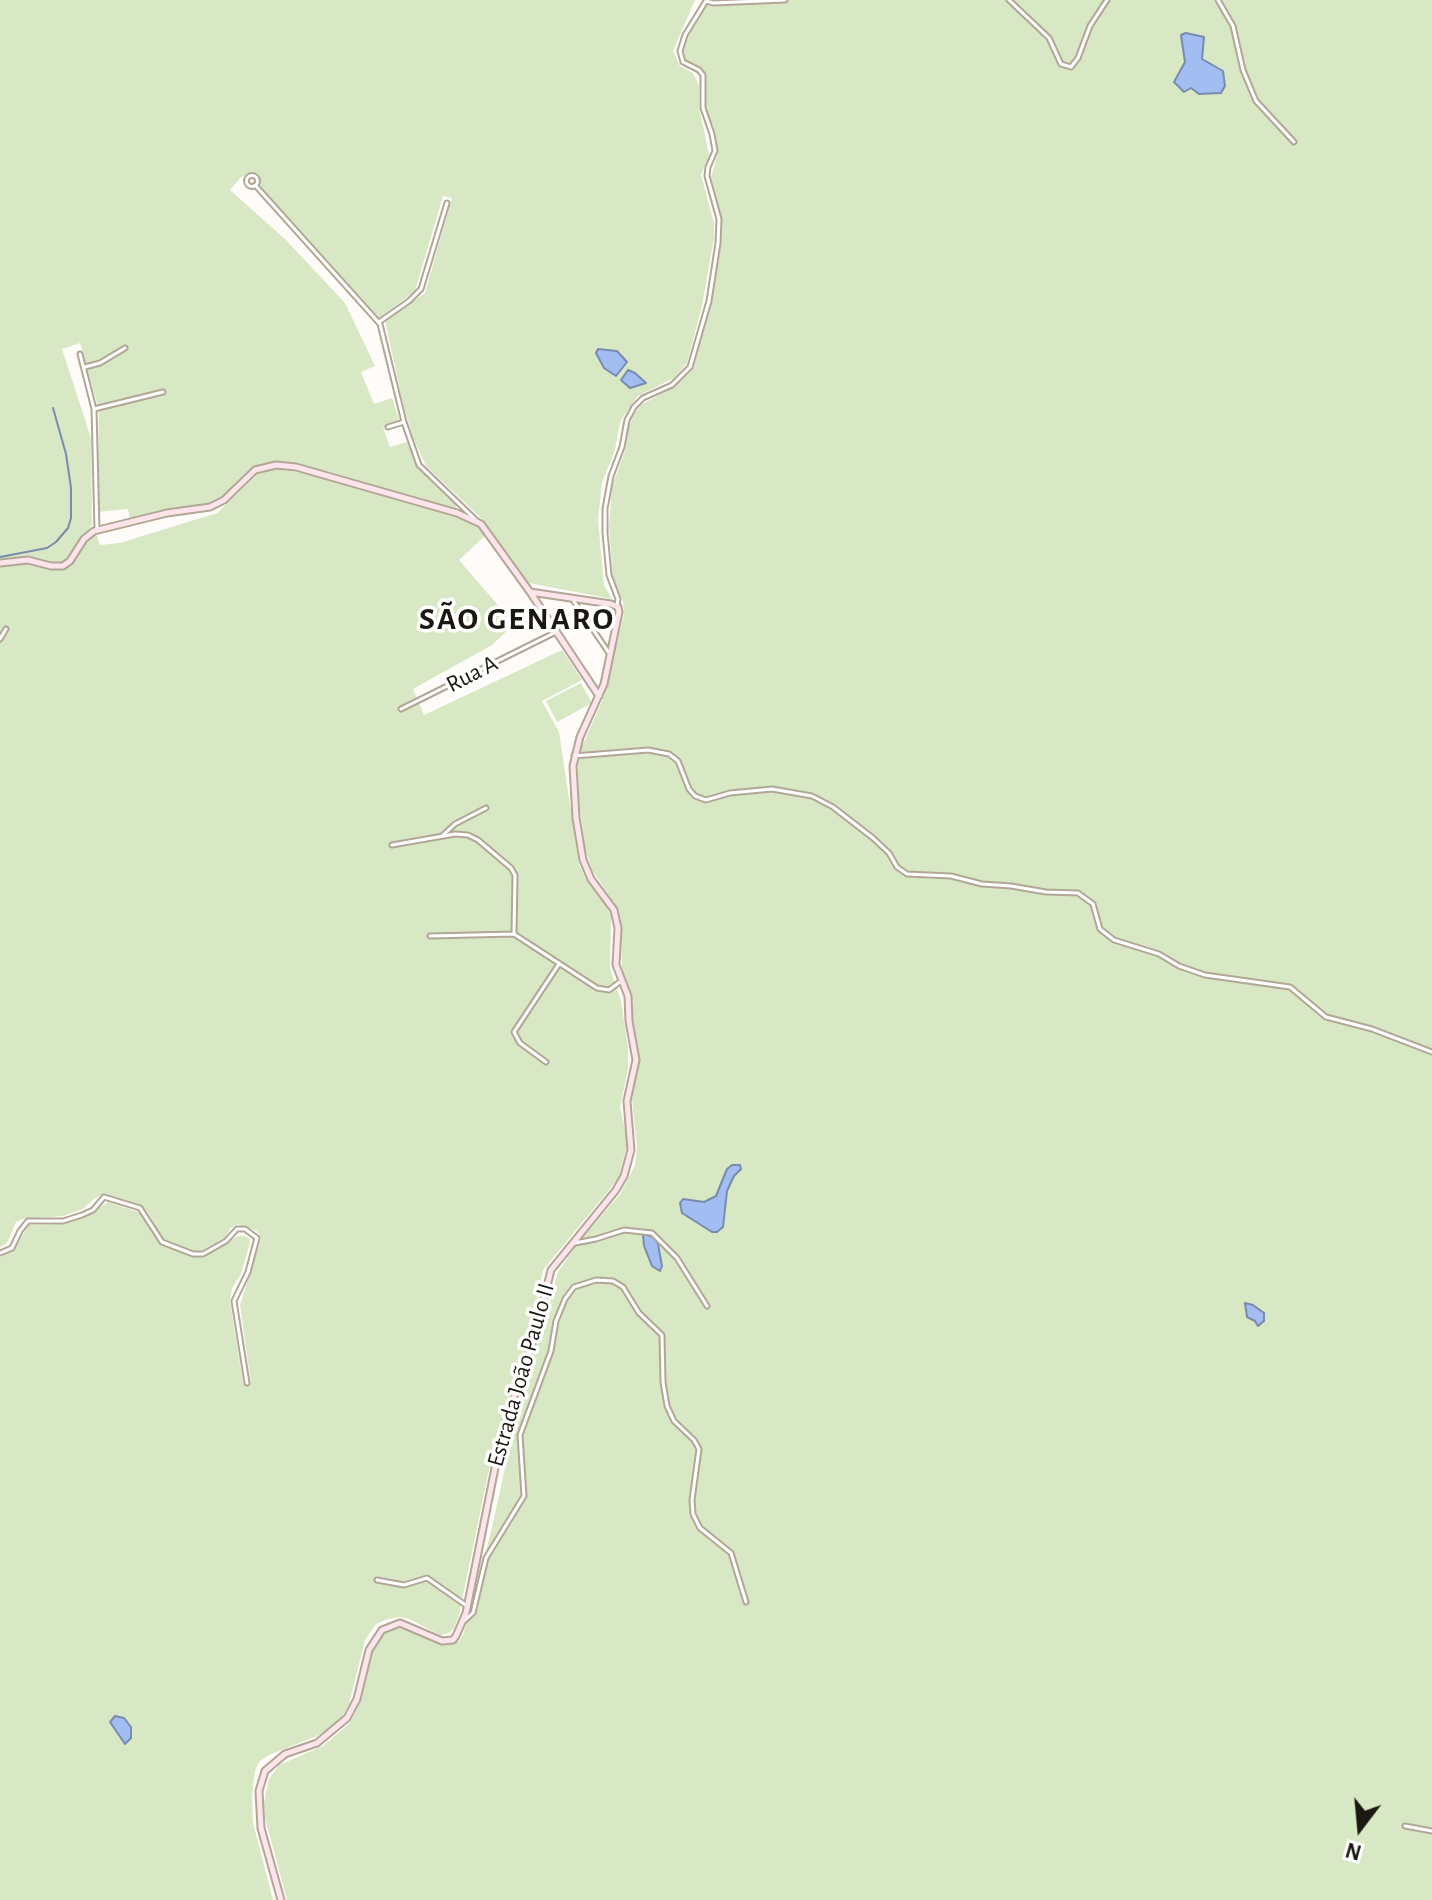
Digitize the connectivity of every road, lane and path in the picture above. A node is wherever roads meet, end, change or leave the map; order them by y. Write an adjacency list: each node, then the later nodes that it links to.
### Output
1 (705, 0): 2 (street); 22 (street, Estrada João Paulo II)
2 (785, 0)
3 (1009, 0): 4 (street)
4 (1107, 0)
5 (1218, 0): 6 (street)
6 (1294, 142)
7 (255, 185): 9 (street)
8 (447, 203): 9 (street)
9 (379, 323): 15 (street)
10 (125, 348): 12 (street)
11 (80, 354): 12 (street)
12 (84, 368): 14 (street)
13 (163, 392): 14 (street)
14 (94, 409): 18 (street)
15 (404, 422): 16 (street); 17 (street)
16 (388, 427)
17 (481, 524): 18 (street); 20 (street)
18 (97, 530): 19 (street)
19 (0, 563)
20 (530, 592): 21 (street); 24 (street)
21 (571, 597): 22 (street); 26 (street)
22 (617, 606): 26 (street, Estrada João Paulo II)
23 (6, 629): 25 (street)
24 (556, 632): 27 (street); 28 (street, Rua A)
25 (0, 639)
26 (612, 657): 27 (street, Estrada João Paulo II)
27 (599, 696): 29 (street, Estrada João Paulo II)
28 (401, 709)
29 (574, 756): 36 (street, Estrada João Paulo II); 37 (street)
30 (486, 808): 31 (street)
31 (442, 836): 32 (street); 33 (street)
32 (392, 845)
33 (514, 934): 34 (street); 35 (street)
34 (430, 936)
35 (559, 964): 36 (street); 38 (street)
36 (621, 981): 39 (street, Estrada João Paulo II)
37 (1432, 1052)
38 (546, 1062)
39 (571, 1243): 41 (street); 45 (street, Estrada João Paulo II)
40 (0, 1253): 42 (street)
41 (707, 1306)
42 (247, 1383)
43 (377, 1580): 45 (street)
44 (746, 1602): 46 (street)
45 (467, 1606): 46 (street, Estrada João Paulo II)
46 (464, 1621): 49 (street)
47 (1405, 1826): 48 (street)
48 (1432, 1831)
49 (281, 1900)

